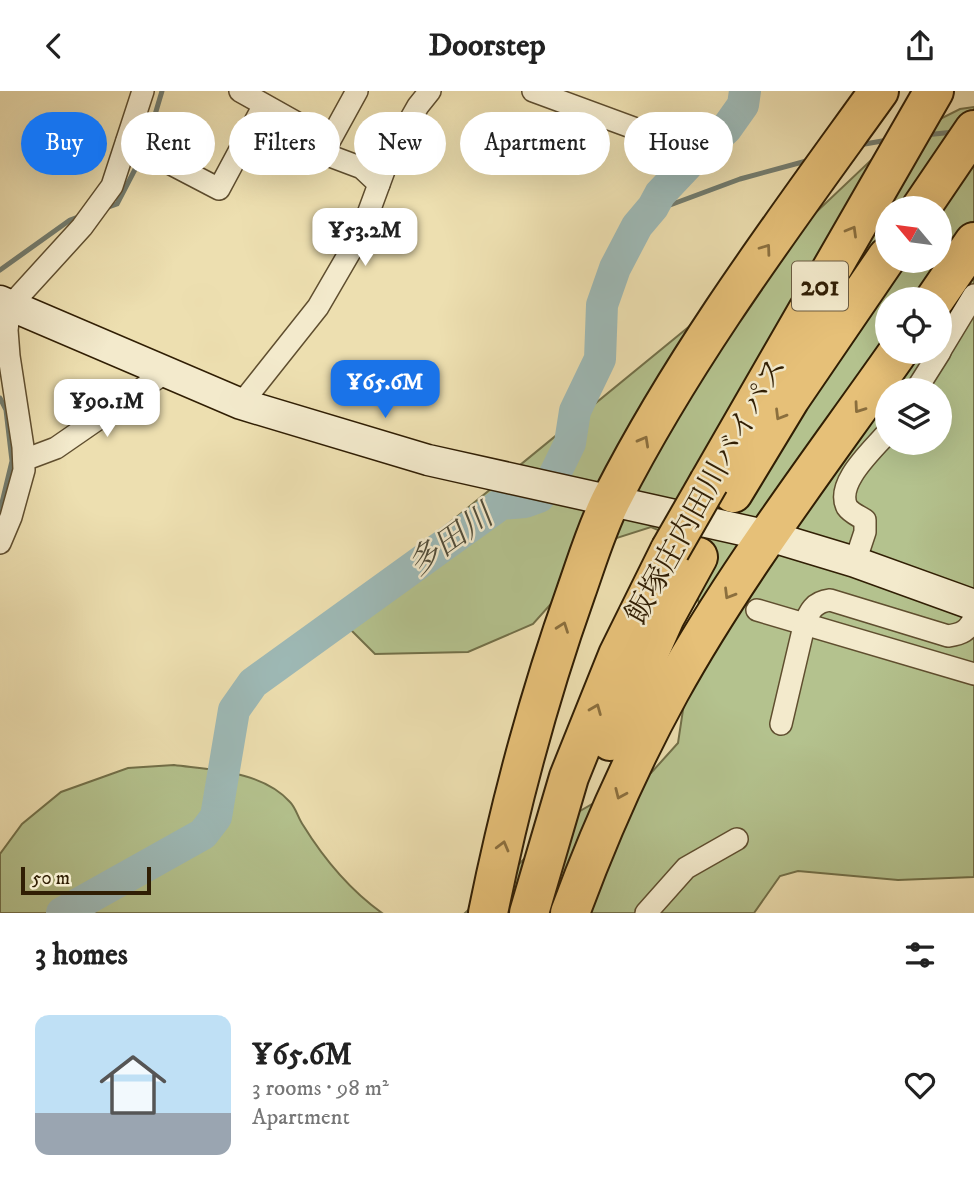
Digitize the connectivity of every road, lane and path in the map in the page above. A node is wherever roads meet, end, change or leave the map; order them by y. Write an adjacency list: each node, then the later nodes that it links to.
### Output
1 (143, 91): 9 (street)
2 (240, 91): 8 (street)
3 (357, 91): 11 (street)
4 (430, 91): 17 (street)
5 (533, 91): 12 (street)
6 (879, 91): 31 (highway, one-way to 6)
7 (934, 91): 30 (highway, 飯塚庄内田川バイパス / 201, one-way to 7)
8 (264, 104): 10 (street); 16 (street)
9 (136, 112)
10 (278, 112)
11 (340, 121)
12 (624, 124)
13 (974, 130): 18 (highway)
14 (121, 159): 23 (street)
15 (340, 160): 17 (street)
16 (192, 175)
17 (379, 184): 27 (street)
18 (928, 196)
19 (974, 241): 21 (highway)
20 (876, 273): 30 (highway, 飯塚庄内田川バイパス / 201, one-way to 30)
21 (943, 287)
22 (974, 295): 24 (street)
23 (5, 303): 26 (street); 29 (street)
24 (952, 332)
25 (890, 364): 32 (highway, one-way to 32)
26 (166, 372): 27 (street); 29 (street)
27 (241, 404): 31 (street)
28 (875, 447): 35 (street)
29 (24, 460): 33 (street)
30 (721, 487): 34 (highway, 飯塚庄内田川バイパス / 201)
31 (611, 500): 32 (street); 43 (highway, one-way to 31)
32 (769, 536): 35 (street); 46 (highway, one-way to 46)
33 (0, 543)
34 (684, 554): 44 (highway, 飯塚庄内田川バイパス / 201, one-way to 34); 45 (highway, 飯塚庄内田川バイパス / 201)
35 (855, 562): 36 (street)
36 (974, 605)
37 (757, 610): 39 (street)
38 (974, 618): 39 (street)
39 (804, 626): 40 (street); 41 (street)
40 (974, 674)
41 (781, 724)
42 (737, 839): 47 (street)
43 (488, 913)
44 (529, 913)
45 (550, 913)
46 (570, 913)
47 (646, 913)

